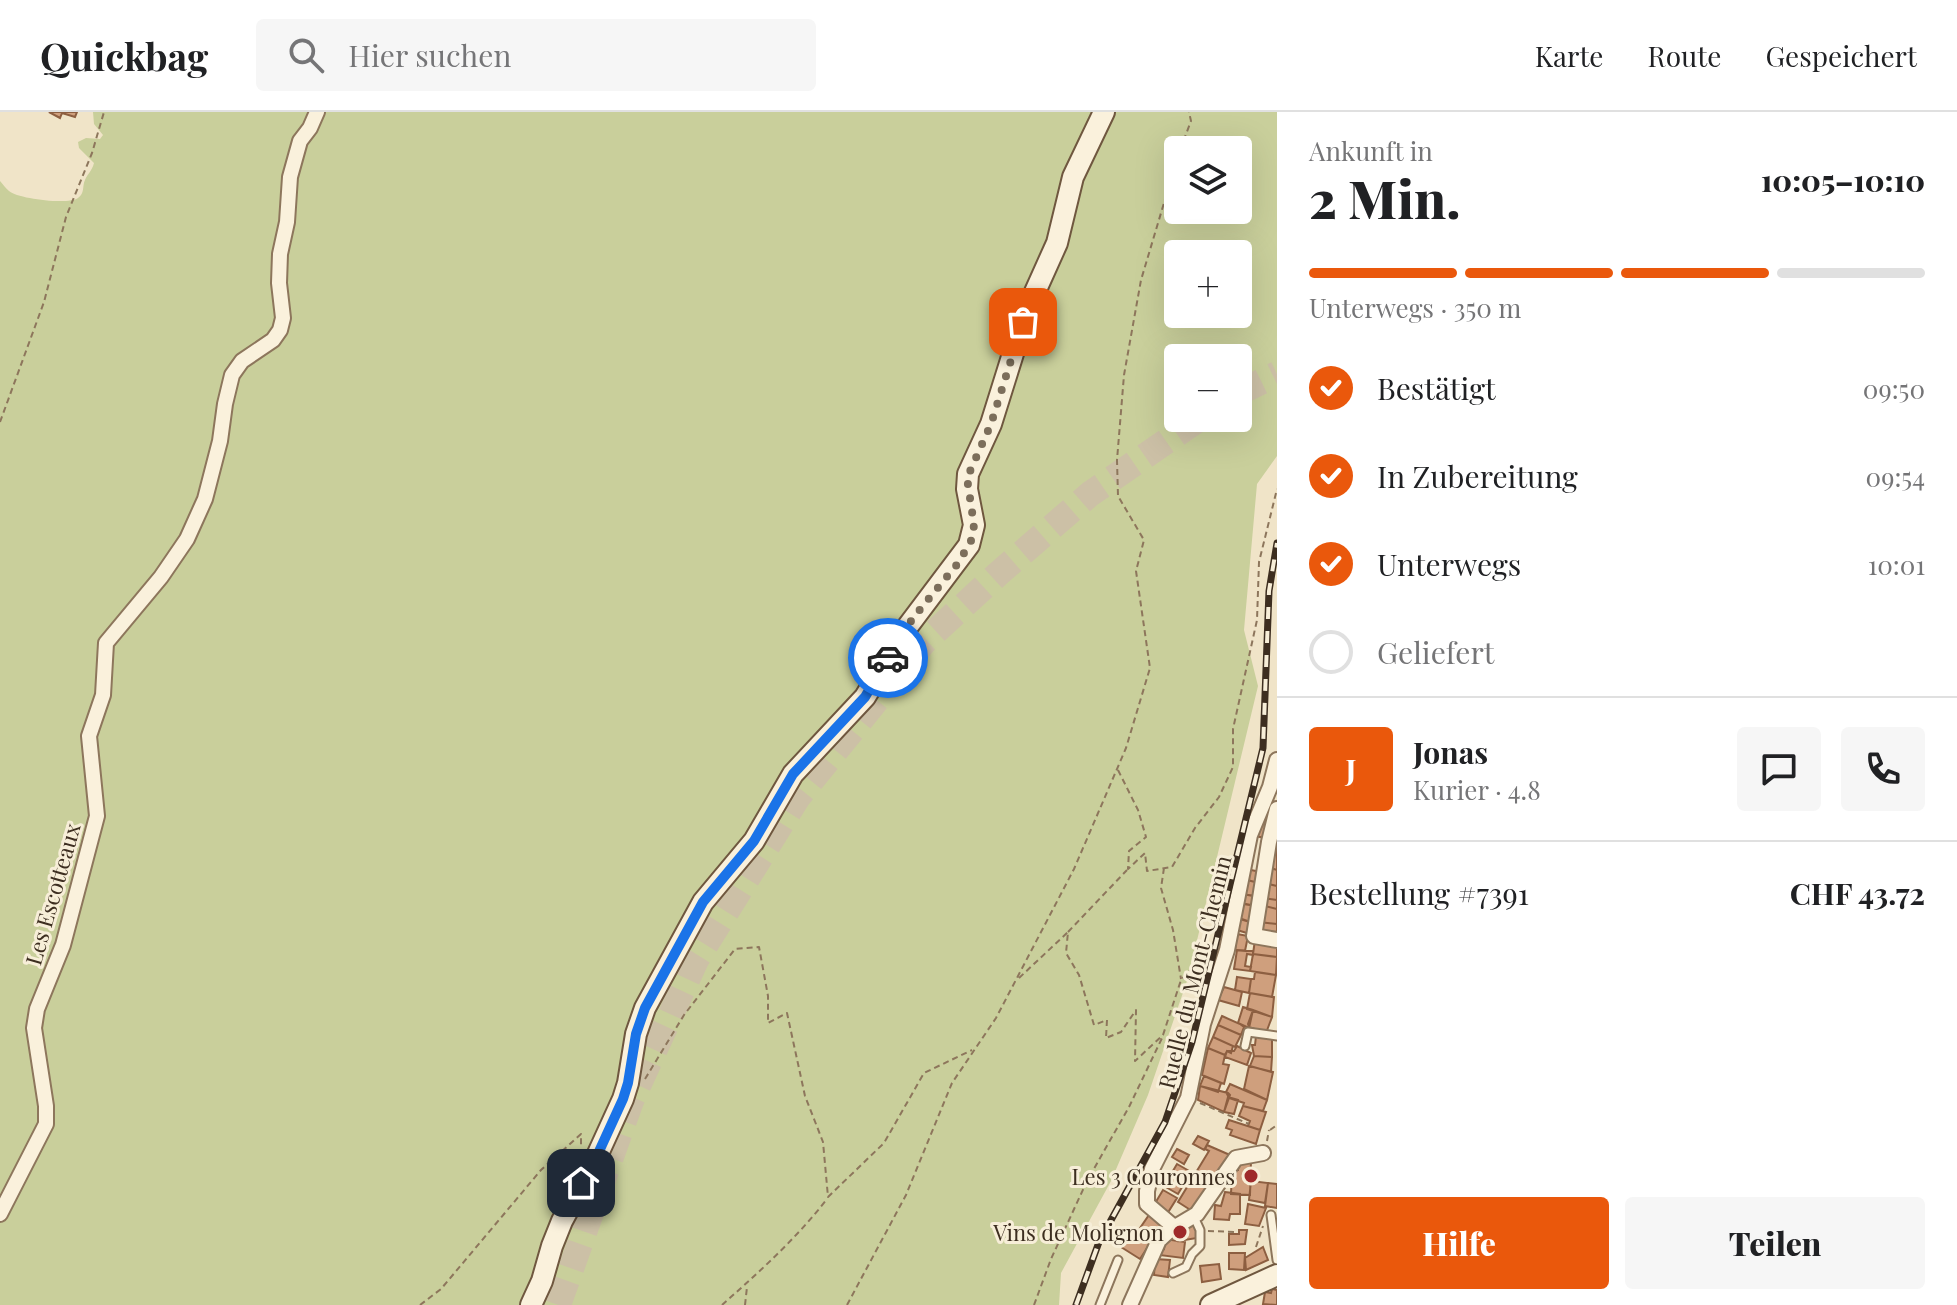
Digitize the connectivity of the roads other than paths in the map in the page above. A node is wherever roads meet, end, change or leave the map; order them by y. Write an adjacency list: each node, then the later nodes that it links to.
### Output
1 (317, 112): 9 (street, Les Escotteaux)
2 (1104, 112): 17 (street)
3 (1277, 760): 12 (street, Ruelle du Mont-Chemin)
4 (1277, 809): 5 (street, Ruelle du Mont-Chemin)
5 (1277, 940)
6 (1277, 1036): 7 (lane)
7 (1245, 1046)
8 (1263, 1153): 11 (street)
9 (0, 1214)
10 (1271, 1218): 14 (lane)
11 (1197, 1224): 12 (street); 15 (lane)
12 (1174, 1227): 19 (street)
13 (1118, 1260): 18 (lane)
14 (1277, 1260)
15 (1173, 1273)
16 (1277, 1275): 20 (street)
17 (531, 1305)
18 (1100, 1305)
19 (1130, 1305)
20 (1211, 1305)

